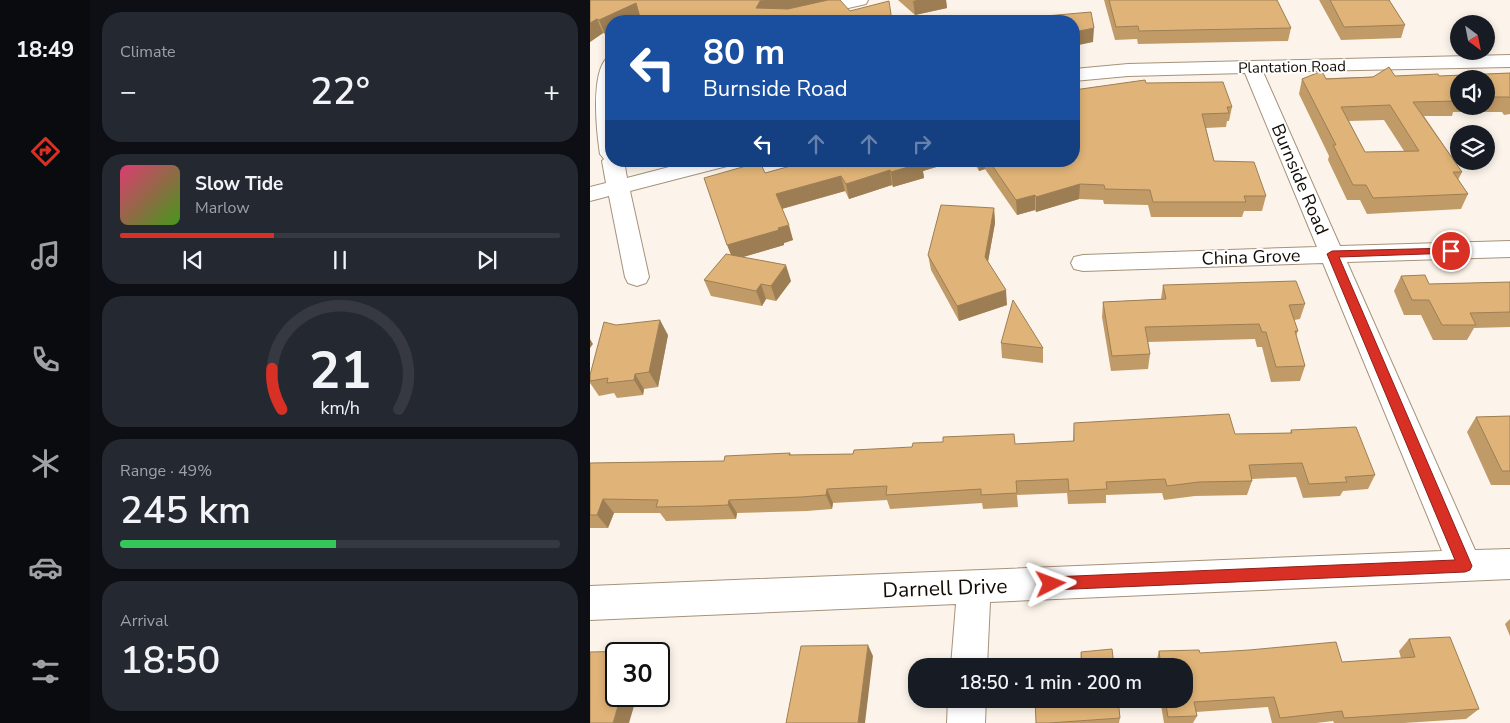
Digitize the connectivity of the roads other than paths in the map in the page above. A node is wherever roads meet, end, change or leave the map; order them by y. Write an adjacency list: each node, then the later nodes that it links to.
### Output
1 (860, 0): 2 (street)
2 (796, 15)
3 (1510, 61): 5 (street, Plantation Road)
4 (605, 67): 7 (street)
5 (1252, 68): 6 (street, Plantation Road); 13 (street, Burnside Road)
6 (1080, 74)
7 (605, 124)
8 (614, 167): 10 (street)
9 (696, 167): 10 (street)
10 (618, 187): 11 (street); 15 (street)
11 (590, 194)
12 (1510, 249): 13 (street, China Grove)
13 (1332, 254): 14 (street, China Grove); 17 (street, Burnside Road)
14 (1083, 263)
15 (637, 277)
16 (1510, 564): 17 (street, Darnell Drive)
17 (1465, 566): 18 (street, Darnell Drive)
18 (974, 587): 19 (street, Darnell Drive); 20 (street)
19 (590, 603)
20 (970, 658)
21 (967, 708): 22 (street)
22 (966, 723)

